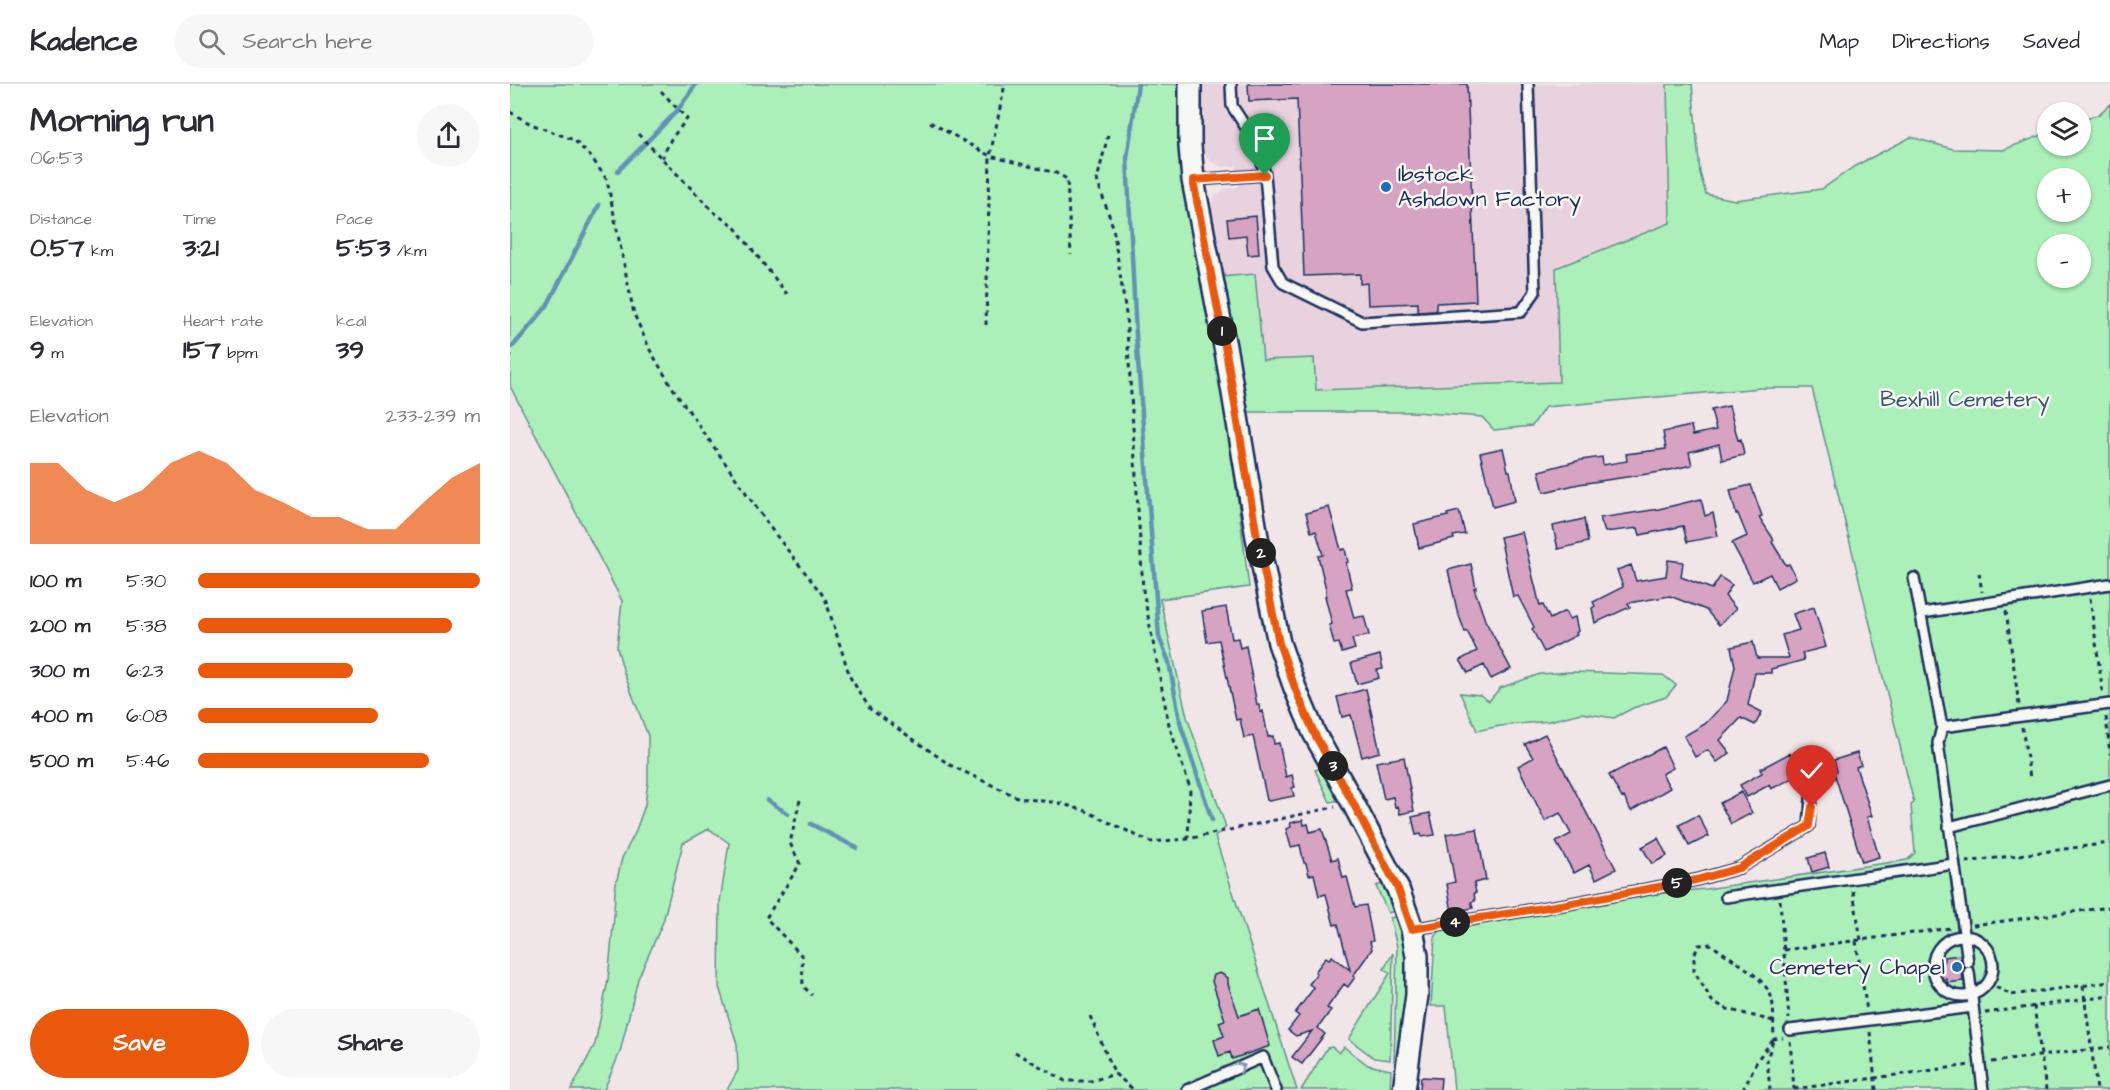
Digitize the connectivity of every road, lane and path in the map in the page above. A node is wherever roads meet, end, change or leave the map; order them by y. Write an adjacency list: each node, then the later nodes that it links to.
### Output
1 (1005, 84): 10 (path)
2 (1190, 84): 13 (street)
3 (1230, 84): 12 (lane)
4 (1528, 84): 12 (lane)
5 (662, 91): 11 (path)
6 (510, 112): 34 (path)
7 (930, 122): 10 (path)
8 (638, 134): 11 (path)
9 (1108, 135): 34 (path)
10 (990, 156): 14 (path); 16 (path)
11 (662, 158): 15 (path)
12 (1265, 175): 13 (lane)
13 (1193, 180): 32 (street)
14 (1071, 255)
15 (787, 294)
16 (986, 325)
17 (1979, 573): 22 (path)
18 (1914, 578): 23 (lane)
19 (2110, 584): 20 (lane)
20 (2088, 587): 21 (lane); 24 (path)
21 (2004, 600): 22 (lane); 25 (path)
22 (1984, 603): 23 (lane)
23 (1922, 613): 26 (lane)
24 (2107, 705): 25 (lane); 27 (path)
25 (2021, 716): 26 (lane); 29 (path)
26 (1941, 727): 33 (lane)
27 (2110, 754)
28 (1806, 762): 41 (lane)
29 (2030, 778)
30 (2110, 785): 33 (lane)
31 (800, 800): 50 (path)
32 (1353, 803): 34 (path); 41 (street)
33 (1949, 827): 36 (lane)
34 (1188, 839)
35 (2110, 843): 36 (path)
36 (1954, 864): 37 (lane); 42 (lane)
37 (1851, 879): 38 (lane); 43 (path)
38 (1779, 889): 39 (lane); 44 (path)
39 (1726, 897)
40 (2110, 907): 42 (path)
41 (1412, 929): 69 (street)
42 (1964, 931): 43 (path); 45 (lane); 48 (lane); 51 (lane)
43 (1861, 940): 44 (path)
44 (1784, 950): 58 (path)
45 (1968, 962)
46 (1969, 972): 51 (lane)
47 (2110, 982): 49 (path)
48 (1988, 983): 49 (path); 51 (lane)
49 (2083, 986): 53 (path)
50 (812, 995)
51 (1972, 995): 55 (lane)
52 (2110, 996): 53 (path)
53 (2085, 999): 54 (path); 61 (path)
54 (2034, 1006): 55 (path); 63 (path)
55 (1973, 1011): 58 (lane); 64 (lane)
56 (1090, 1016): 65 (path)
57 (1773, 1021): 57 (path); 59 (path)
58 (1790, 1030)
59 (1774, 1039): 70 (path); 71 (path); 72 (path)
60 (2110, 1047): 61 (path)
61 (2091, 1049): 63 (path); 75 (path)
62 (1015, 1052): 65 (path)
63 (2041, 1055): 64 (path); 74 (path)
64 (1980, 1064): 72 (path); 73 (lane)
65 (1115, 1074): 66 (path)
66 (1134, 1090)
67 (1187, 1090): 68 (lane, one-way to 68)
68 (1276, 1090)
69 (1404, 1090)
70 (1743, 1090)
71 (1770, 1090)
72 (1794, 1090)
73 (1983, 1090)
74 (2046, 1090)
75 (2097, 1090)

